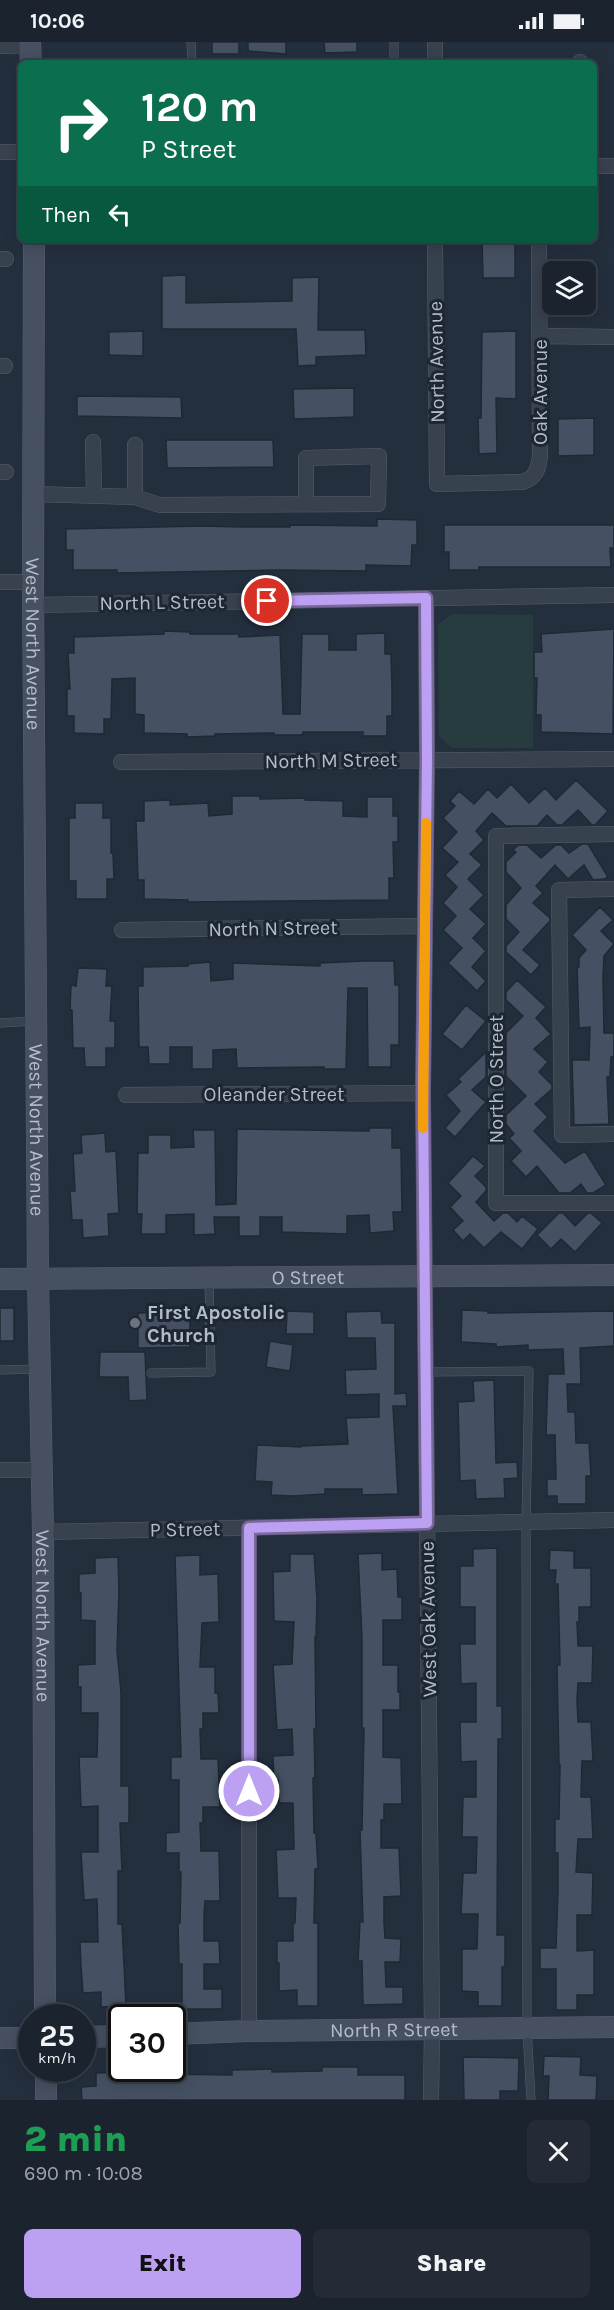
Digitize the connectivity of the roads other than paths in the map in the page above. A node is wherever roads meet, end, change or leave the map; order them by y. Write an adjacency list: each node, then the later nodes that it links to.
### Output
1 (191, 42): 6 (lane)
2 (394, 42): 7 (lane)
3 (435, 42): 8 (street)
4 (0, 46): 5 (street)
5 (30, 50)
6 (192, 60)
7 (394, 60)
8 (435, 60)
9 (0, 152): 10 (street)
10 (18, 152)
11 (597, 166): 12 (street)
12 (614, 166)
13 (34, 243): 21 (street, West North Avenue)
14 (435, 243): 20 (street, North Avenue)
15 (539, 243): 16 (street, Oak Avenue)
16 (541, 336): 17 (street); 20 (street, Oak Avenue)
17 (614, 337)
18 (93, 442): 22 (street)
19 (135, 445): 23 (street)
20 (537, 472)
21 (34, 494): 22 (street); 26 (street, West North Avenue)
22 (94, 494): 23 (street)
23 (135, 497): 24 (street)
24 (306, 504): 24 (street)
25 (0, 582): 26 (street)
26 (34, 582): 29 (street, West North Avenue)
27 (614, 595): 28 (street, North L Street)
28 (426, 598): 29 (street, North L Street); 30 (street, West Oak Avenue)
29 (33, 605): 37 (street, West North Avenue)
30 (427, 759): 31 (street, North M Street); 32 (street, North M Street); 35 (street, West Oak Avenue)
31 (614, 759)
32 (121, 762)
33 (614, 834): 42 (street, North O Street)
34 (614, 889): 41 (street)
35 (425, 926): 36 (street, North N Street); 39 (street, West Oak Avenue)
36 (122, 930)
37 (37, 1021): 38 (lane); 47 (street, West North Avenue)
38 (0, 1023)
39 (423, 1093): 40 (street, Oleander Street); 44 (street, West Oak Avenue)
40 (126, 1095)
41 (614, 1134)
42 (614, 1203)
43 (614, 1275): 44 (street, O Street)
44 (424, 1278): 46 (street, O Street); 50 (street, West Oak Avenue)
45 (0, 1279): 47 (street, O Street)
46 (209, 1279): 47 (street, O Street); 51 (lane)
47 (38, 1280): 49 (street, West North Avenue)
48 (0, 1370): 49 (lane)
49 (40, 1370): 53 (street, West North Avenue)
50 (425, 1372): 55 (lane); 56 (street, West Oak Avenue)
51 (151, 1373)
52 (0, 1470): 53 (street)
53 (42, 1470): 58 (street, West North Avenue)
54 (614, 1520): 55 (street, P Street)
55 (526, 1522): 56 (street, P Street); 61 (lane)
56 (427, 1523): 57 (street, P Street); 62 (street, West Oak Avenue)
57 (249, 1528): 58 (street, P Street); 63 (street)
58 (43, 1532): 59 (street, West North Avenue)
59 (45, 2004)
60 (614, 2027): 61 (street, North R Street)
61 (527, 2028): 62 (street, North R Street); 70 (lane)
62 (432, 2030): 63 (street, North R Street); 69 (street, West Oak Avenue)
63 (249, 2031): 64 (street, North R Street)
64 (186, 2033)
65 (0, 2038): 66 (street)
66 (18, 2038)
67 (46, 2082): 68 (street)
68 (46, 2100)
69 (431, 2100)
70 (531, 2100)

